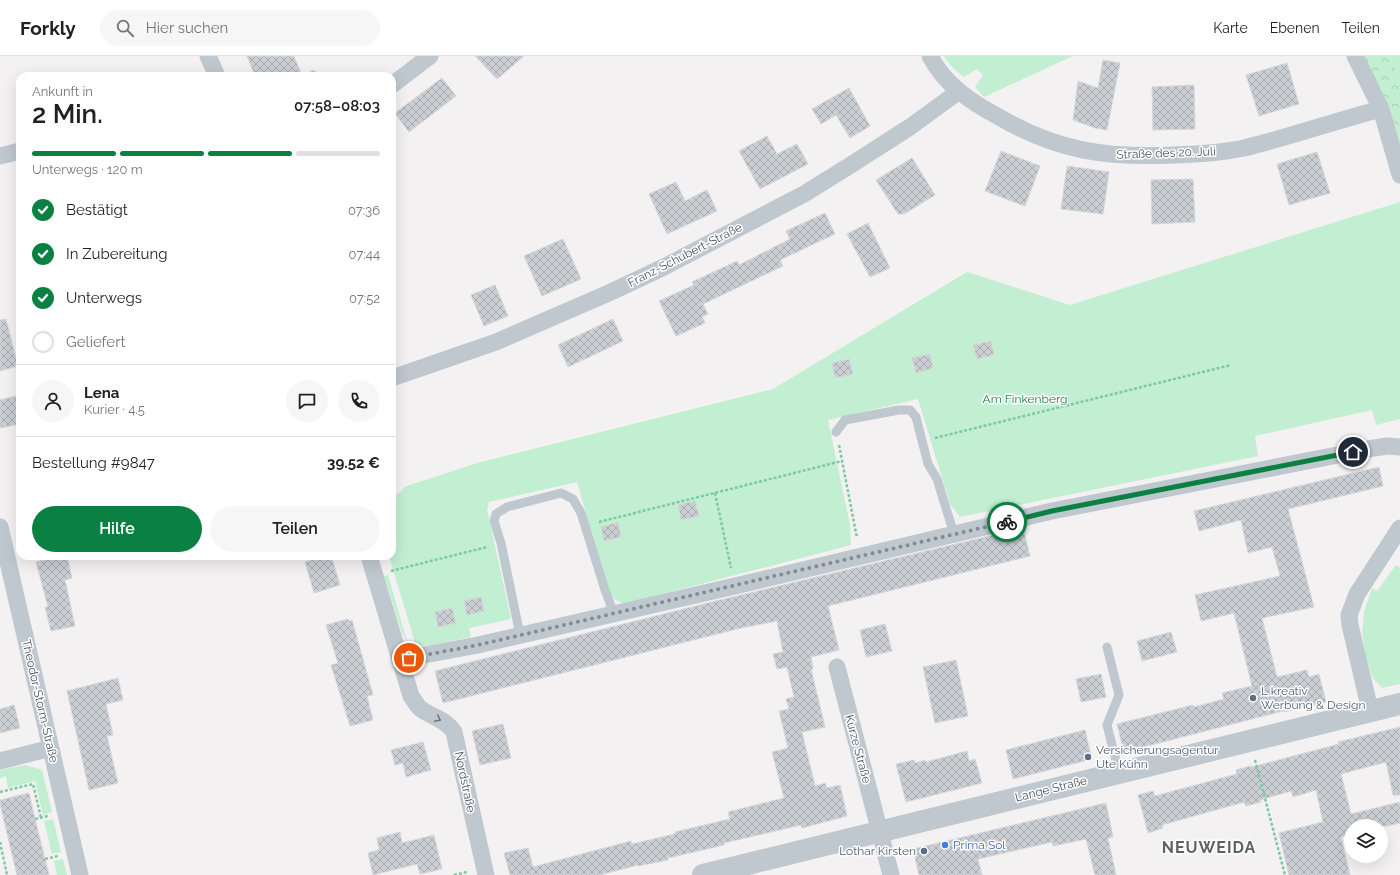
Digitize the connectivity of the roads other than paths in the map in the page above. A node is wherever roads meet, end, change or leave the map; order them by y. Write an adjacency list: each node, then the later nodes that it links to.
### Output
1 (208, 56): 5 (street)
2 (430, 56): 6 (street)
3 (930, 56): 7 (street, Straße des 20. Juli)
4 (1355, 56): 8 (street)
5 (214, 72)
6 (396, 82)
7 (958, 92): 8 (street, Straße des 20. Juli); 12 (street, Franz-Schubert-Straße)
8 (1381, 109): 11 (street)
9 (16, 152): 10 (street)
10 (0, 156)
11 (1400, 175)
12 (396, 377)
13 (836, 432): 17 (lane)
14 (1400, 447): 17 (street)
15 (0, 526): 26 (street, Theodor-Storm-Straße)
16 (1400, 528): 25 (street)
17 (954, 534): 19 (street)
18 (370, 560): 22 (street)
19 (614, 614): 20 (street); 20 (lane)
20 (520, 635): 22 (street)
21 (1107, 647): 28 (lane)
22 (400, 661): 32 (street, Nordstraße, one-way to 32)
23 (837, 667): 29 (street, Kurze Straße)
24 (1400, 704): 25 (street, Lange Straße)
25 (1370, 710): 28 (street, Lange Straße)
26 (51, 748): 27 (street); 31 (street, Theodor-Storm-Straße)
27 (0, 761)
28 (1119, 772): 29 (street, Lange Straße)
29 (880, 831): 30 (street, Lange Straße); 33 (street, Kurze Straße)
30 (710, 874)
31 (80, 875)
32 (486, 875)
33 (890, 875)

